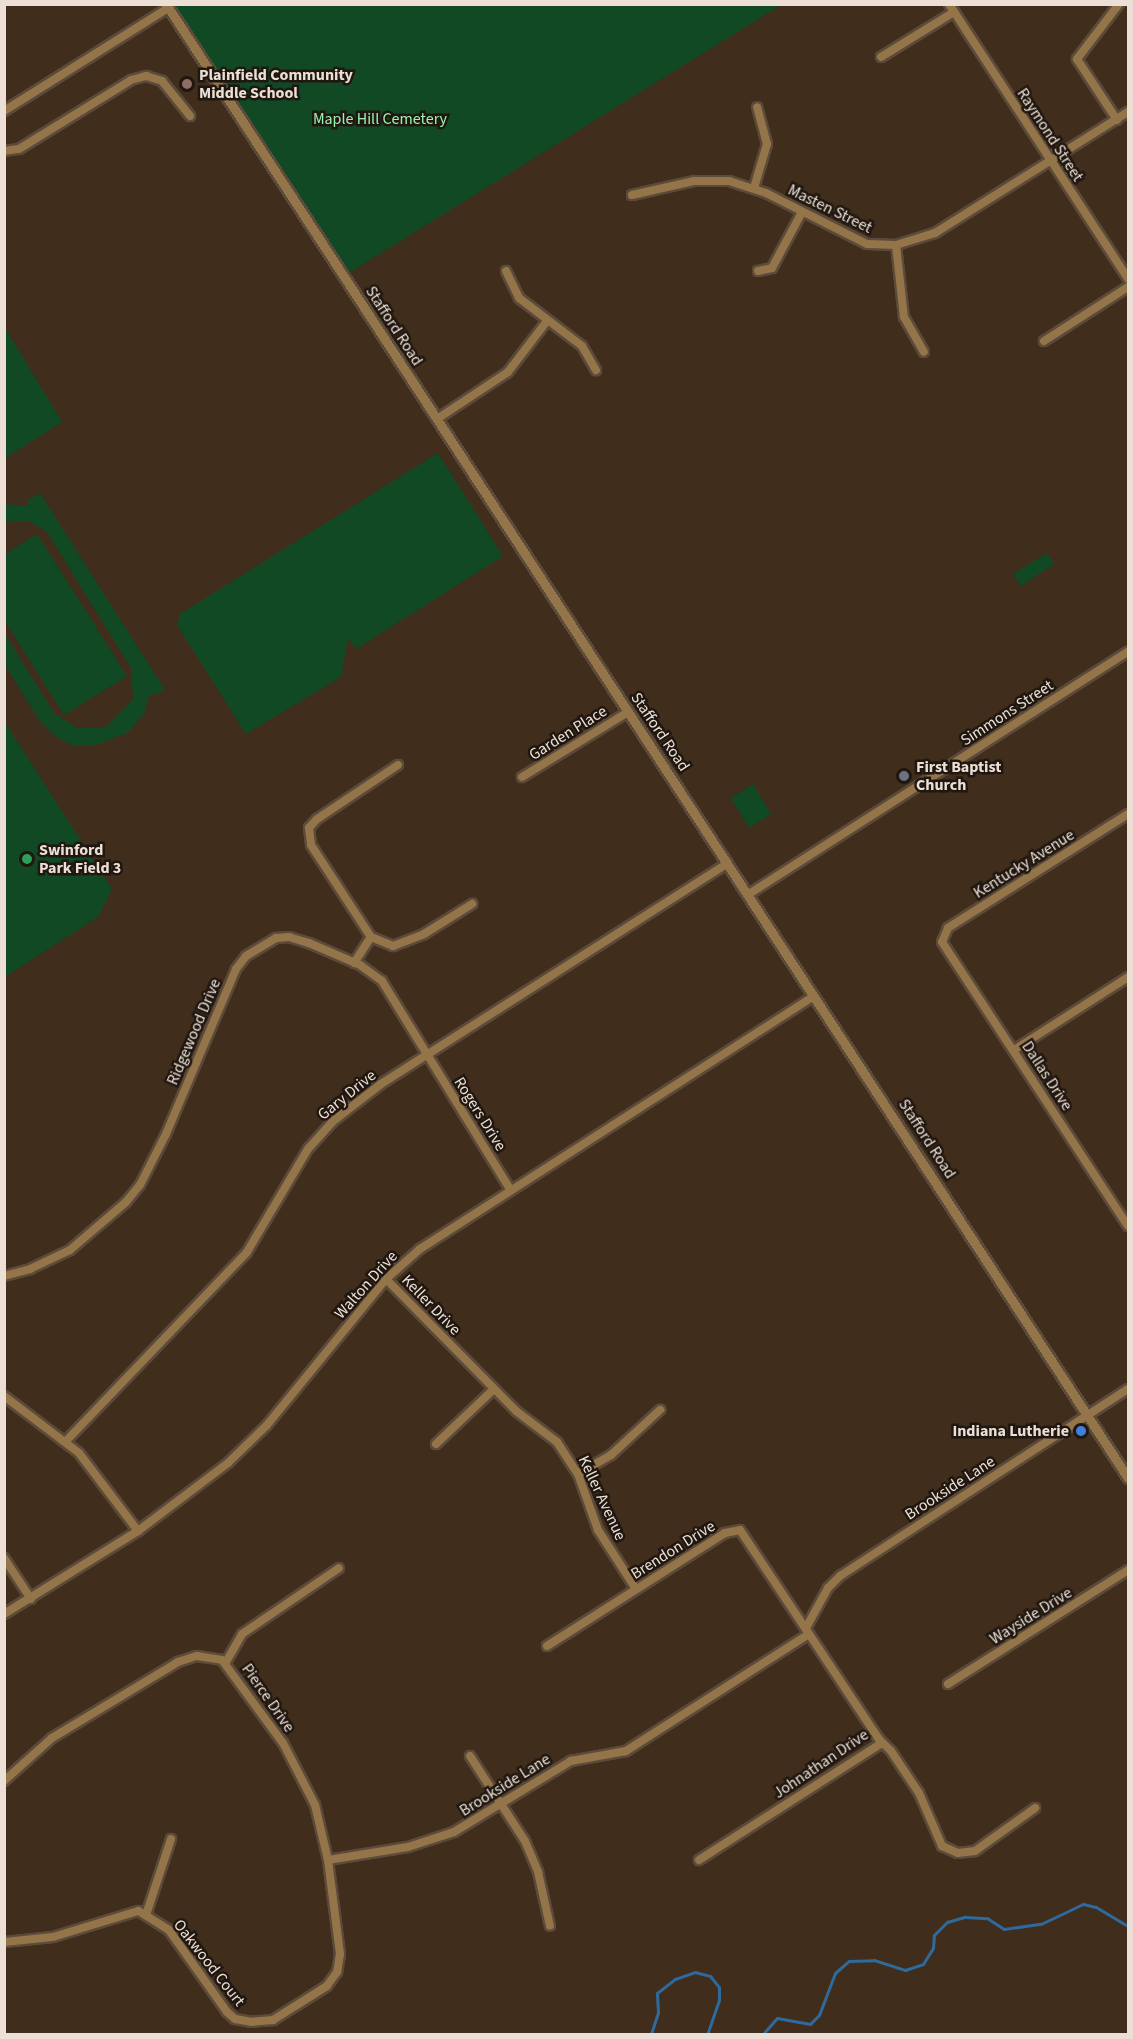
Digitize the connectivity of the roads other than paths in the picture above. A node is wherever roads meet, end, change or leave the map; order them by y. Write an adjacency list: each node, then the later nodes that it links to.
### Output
1 (1119, 4): 9 (street)
2 (167, 6): 6 (street); 24 (street, Stafford Road)
3 (951, 8): 4 (street); 11 (street, Raymond Street)
4 (881, 57)
5 (757, 107): 12 (street)
6 (4, 111)
7 (1128, 112): 9 (street, Masten Street)
8 (190, 116): 10 (street)
9 (1117, 120): 11 (street, Masten Street)
10 (4, 151)
11 (1051, 161): 15 (street, Masten Street); 18 (street, Raymond Street)
12 (754, 188): 13 (street, Masten Street); 14 (street, Masten Street)
13 (632, 195)
14 (802, 212): 15 (street, Masten Street); 17 (street)
15 (896, 245): 22 (street)
16 (506, 271): 20 (street)
17 (758, 271)
18 (1128, 279)
19 (1128, 286): 21 (street)
20 (547, 321): 23 (street); 24 (street)
21 (1044, 341)
22 (924, 352)
23 (596, 370)
24 (436, 419): 26 (street, Stafford Road)
25 (1128, 652): 31 (street, Simmons Street)
26 (628, 712): 28 (street, Garden Place); 30 (street, Stafford Road)
27 (398, 765): 33 (street)
28 (522, 777)
29 (1128, 814): 34 (street, Kentucky Avenue)
30 (728, 863): 31 (street, Stafford Road); 39 (street, Gary Drive)
31 (748, 894): 37 (street, Stafford Road)
32 (472, 904): 33 (street)
33 (371, 937): 35 (street)
34 (942, 942): 38 (street, Dallas Drive)
35 (354, 963): 39 (street, Ridgewood Drive); 42 (street, Ridgewood Drive)
36 (1128, 977): 38 (street)
37 (814, 996): 40 (street, Walton Drive); 49 (street, Stafford Road)
38 (1014, 1050): 41 (street, Dallas Drive)
39 (426, 1054): 40 (street, Rogers Drive); 50 (street, Gary Drive)
40 (510, 1189): 43 (street, Walton Drive)
41 (1128, 1226)
42 (4, 1276)
43 (386, 1279): 44 (street, Keller Drive); 54 (street, Walton Drive)
44 (457, 1351): 45 (street, Keller Avenue)
45 (494, 1389): 51 (street); 52 (street, Keller Avenue)
46 (1128, 1389): 49 (street, Brookside Lane)
47 (4, 1396): 50 (street)
48 (660, 1410): 52 (street)
49 (1088, 1416): 53 (street, Stafford Road); 61 (street, Brookside Lane)
50 (67, 1440): 54 (street)
51 (436, 1444)
52 (578, 1474): 58 (street, Keller Avenue)
53 (1128, 1478)
54 (138, 1531): 59 (street, Walton Drive)
55 (4, 1558): 59 (street)
56 (339, 1568): 63 (street)
57 (1128, 1570): 64 (street, Wayside Drive)
58 (636, 1589): 61 (street, Brendon Drive); 62 (street, Brendon Drive)
59 (31, 1599): 60 (street, Walton Drive)
60 (4, 1614)
61 (807, 1631): 65 (street, Johnathan Drive); 68 (street, Brookside Lane)
62 (547, 1646)
63 (226, 1662): 67 (street, Pierce Drive); 71 (street, Pierce Drive)
64 (948, 1684)
65 (882, 1743): 69 (street); 72 (street, Johnathan Drive)
66 (470, 1756): 68 (street)
67 (4, 1780)
68 (502, 1803): 71 (street, Brookside Lane); 74 (street)
69 (1035, 1808)
70 (171, 1839): 73 (street)
71 (328, 1860): 73 (street, Oakwood Court)
72 (699, 1860)
73 (146, 1915): 75 (street)
74 (550, 1926)
75 (4, 1942)

